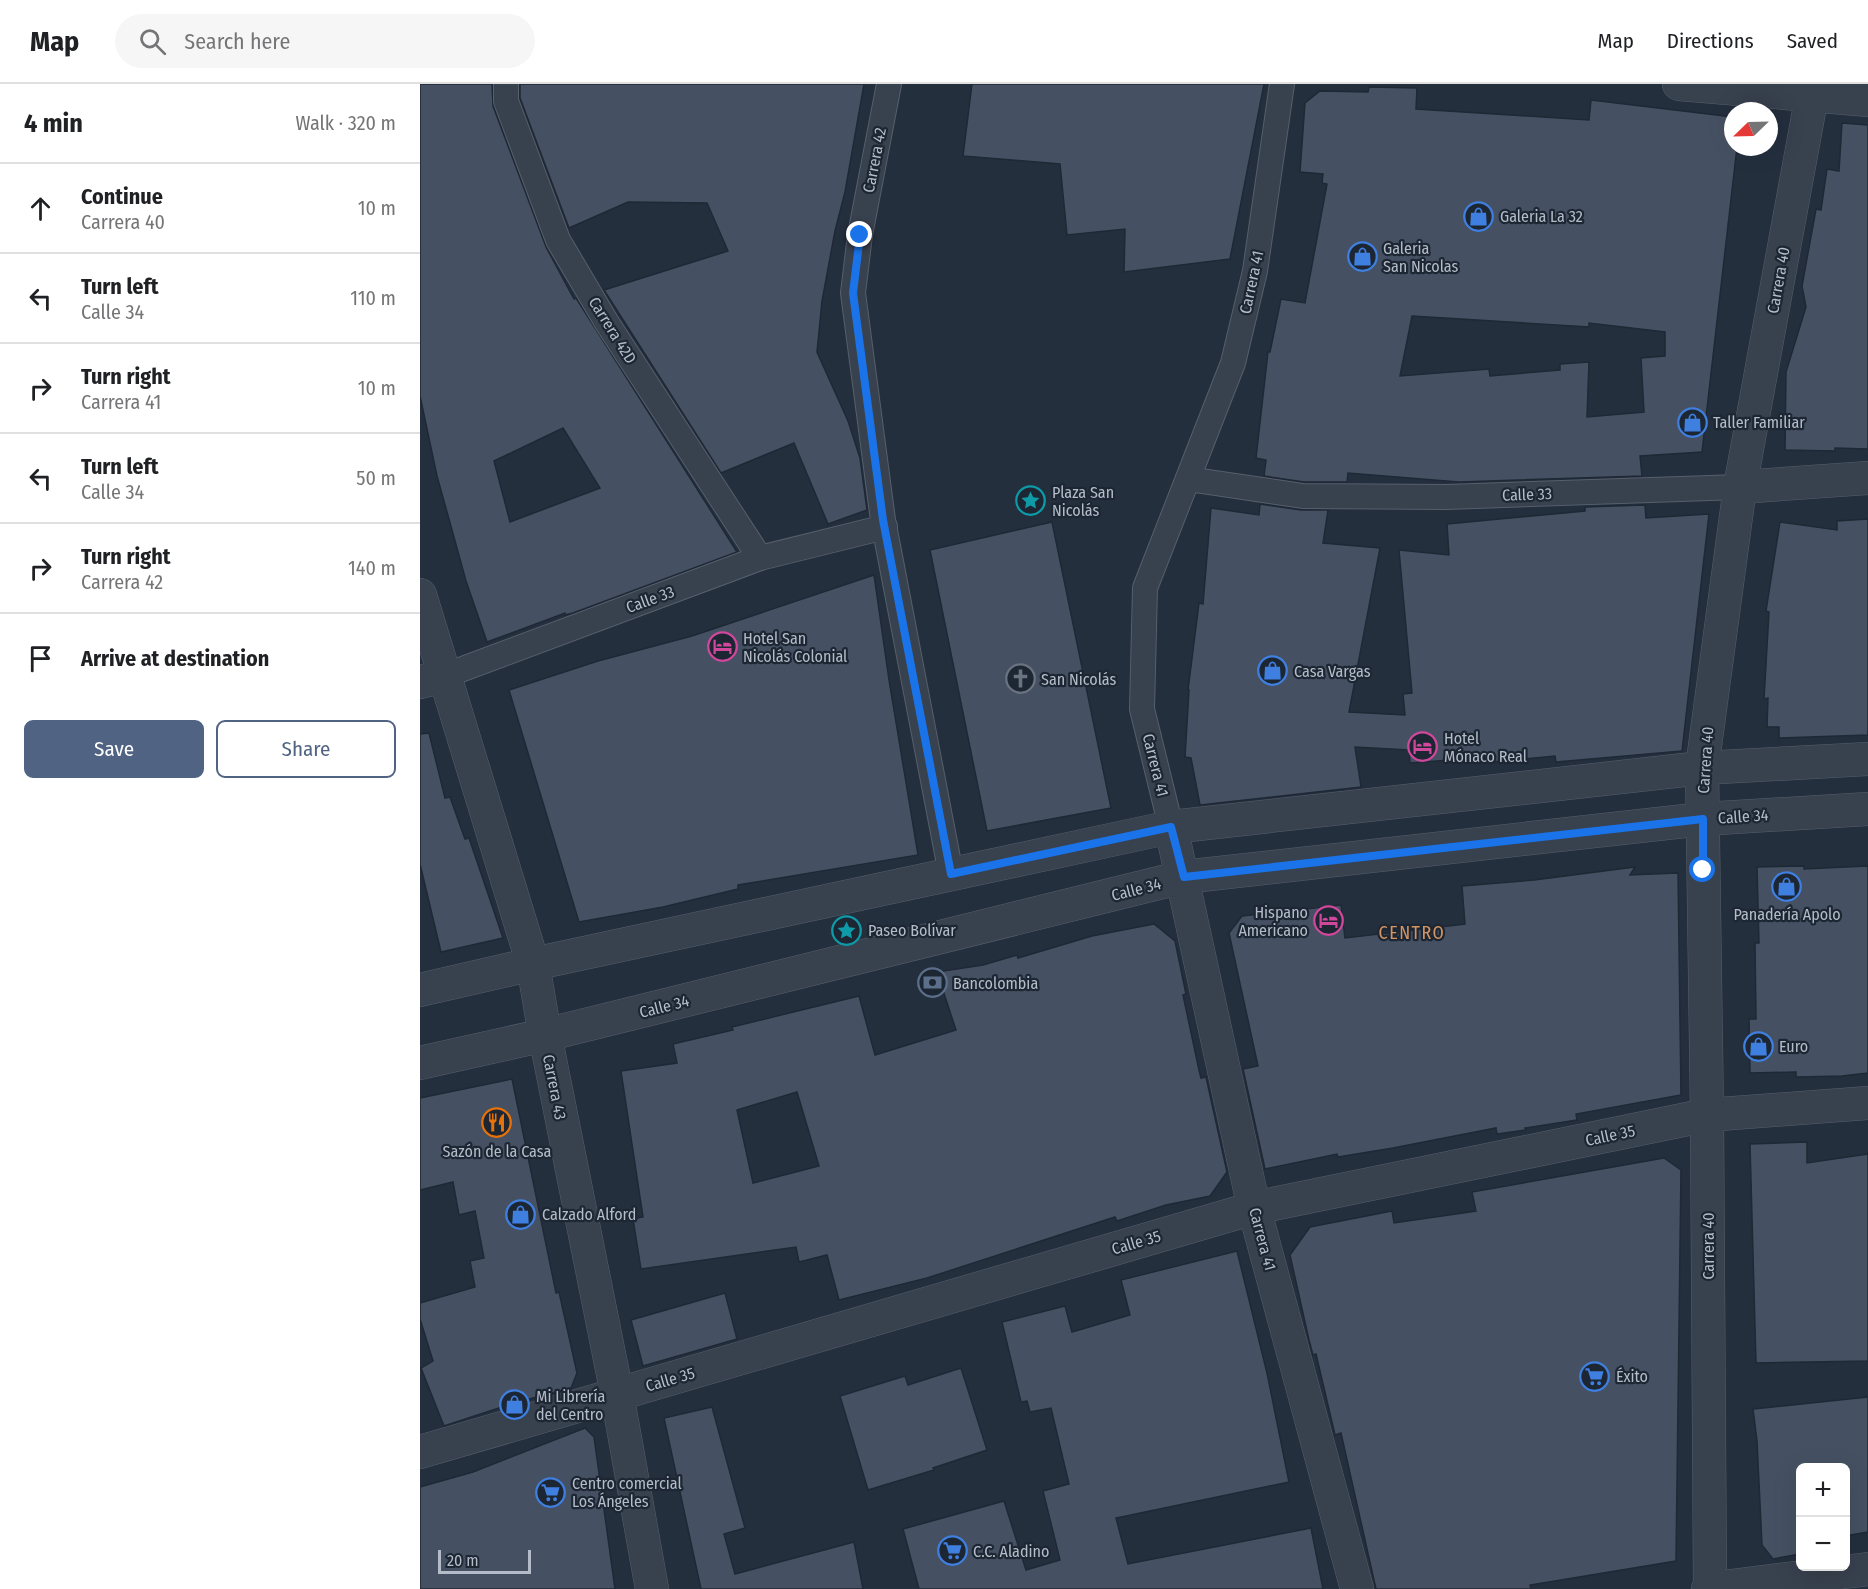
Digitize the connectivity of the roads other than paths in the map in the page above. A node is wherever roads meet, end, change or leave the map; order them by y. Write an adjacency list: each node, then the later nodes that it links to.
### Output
1 (506, 84): 11 (street, Carrera 42D)
2 (889, 84): 10 (street, Carrera 42)
3 (1282, 84): 8 (street, Carrera 41)
4 (1680, 84): 5 (street)
5 (1813, 90): 6 (street); 9 (street, Carrera 40)
6 (1868, 100)
7 (1868, 478): 9 (street, Calle 33)
8 (1188, 479): 9 (street, Calle 33); 18 (street, Carrera 41)
9 (1740, 487): 15 (street, Carrera 40)
10 (885, 527): 11 (street, Calle 33); 19 (street, Carrera 42)
11 (760, 558): 13 (street, Calle 33)
12 (420, 595): 13 (street, Carrera 43)
13 (432, 679): 21 (street, Carrera 43)
14 (1868, 759): 15 (street)
15 (1702, 768): 17 (street, Carrera 40); 18 (street)
16 (1868, 809): 17 (street, Calle 34)
17 (1703, 819): 20 (street, Calle 34); 26 (street, Carrera 40)
18 (1171, 827): 19 (street); 20 (street, Carrera 41)
19 (951, 874): 21 (street)
20 (1184, 877): 23 (street, Calle 34); 27 (street, Carrera 41)
21 (533, 964): 22 (street); 23 (street, Carrera 43)
22 (420, 990)
23 (545, 1035): 24 (street, Calle 34); 28 (street, Carrera 43)
24 (420, 1063)
25 (1868, 1103): 26 (street, Calle 35)
26 (1707, 1115): 27 (street, Calle 35); 33 (street, Carrera 40)
27 (1254, 1208): 28 (street, Calle 35); 32 (street, Carrera 41)
28 (617, 1394): 29 (street, Calle 35); 31 (street, Carrera 43)
29 (420, 1452)
30 (1868, 1569): 33 (street)
31 (652, 1589)
32 (1357, 1589)
33 (1709, 1589)

